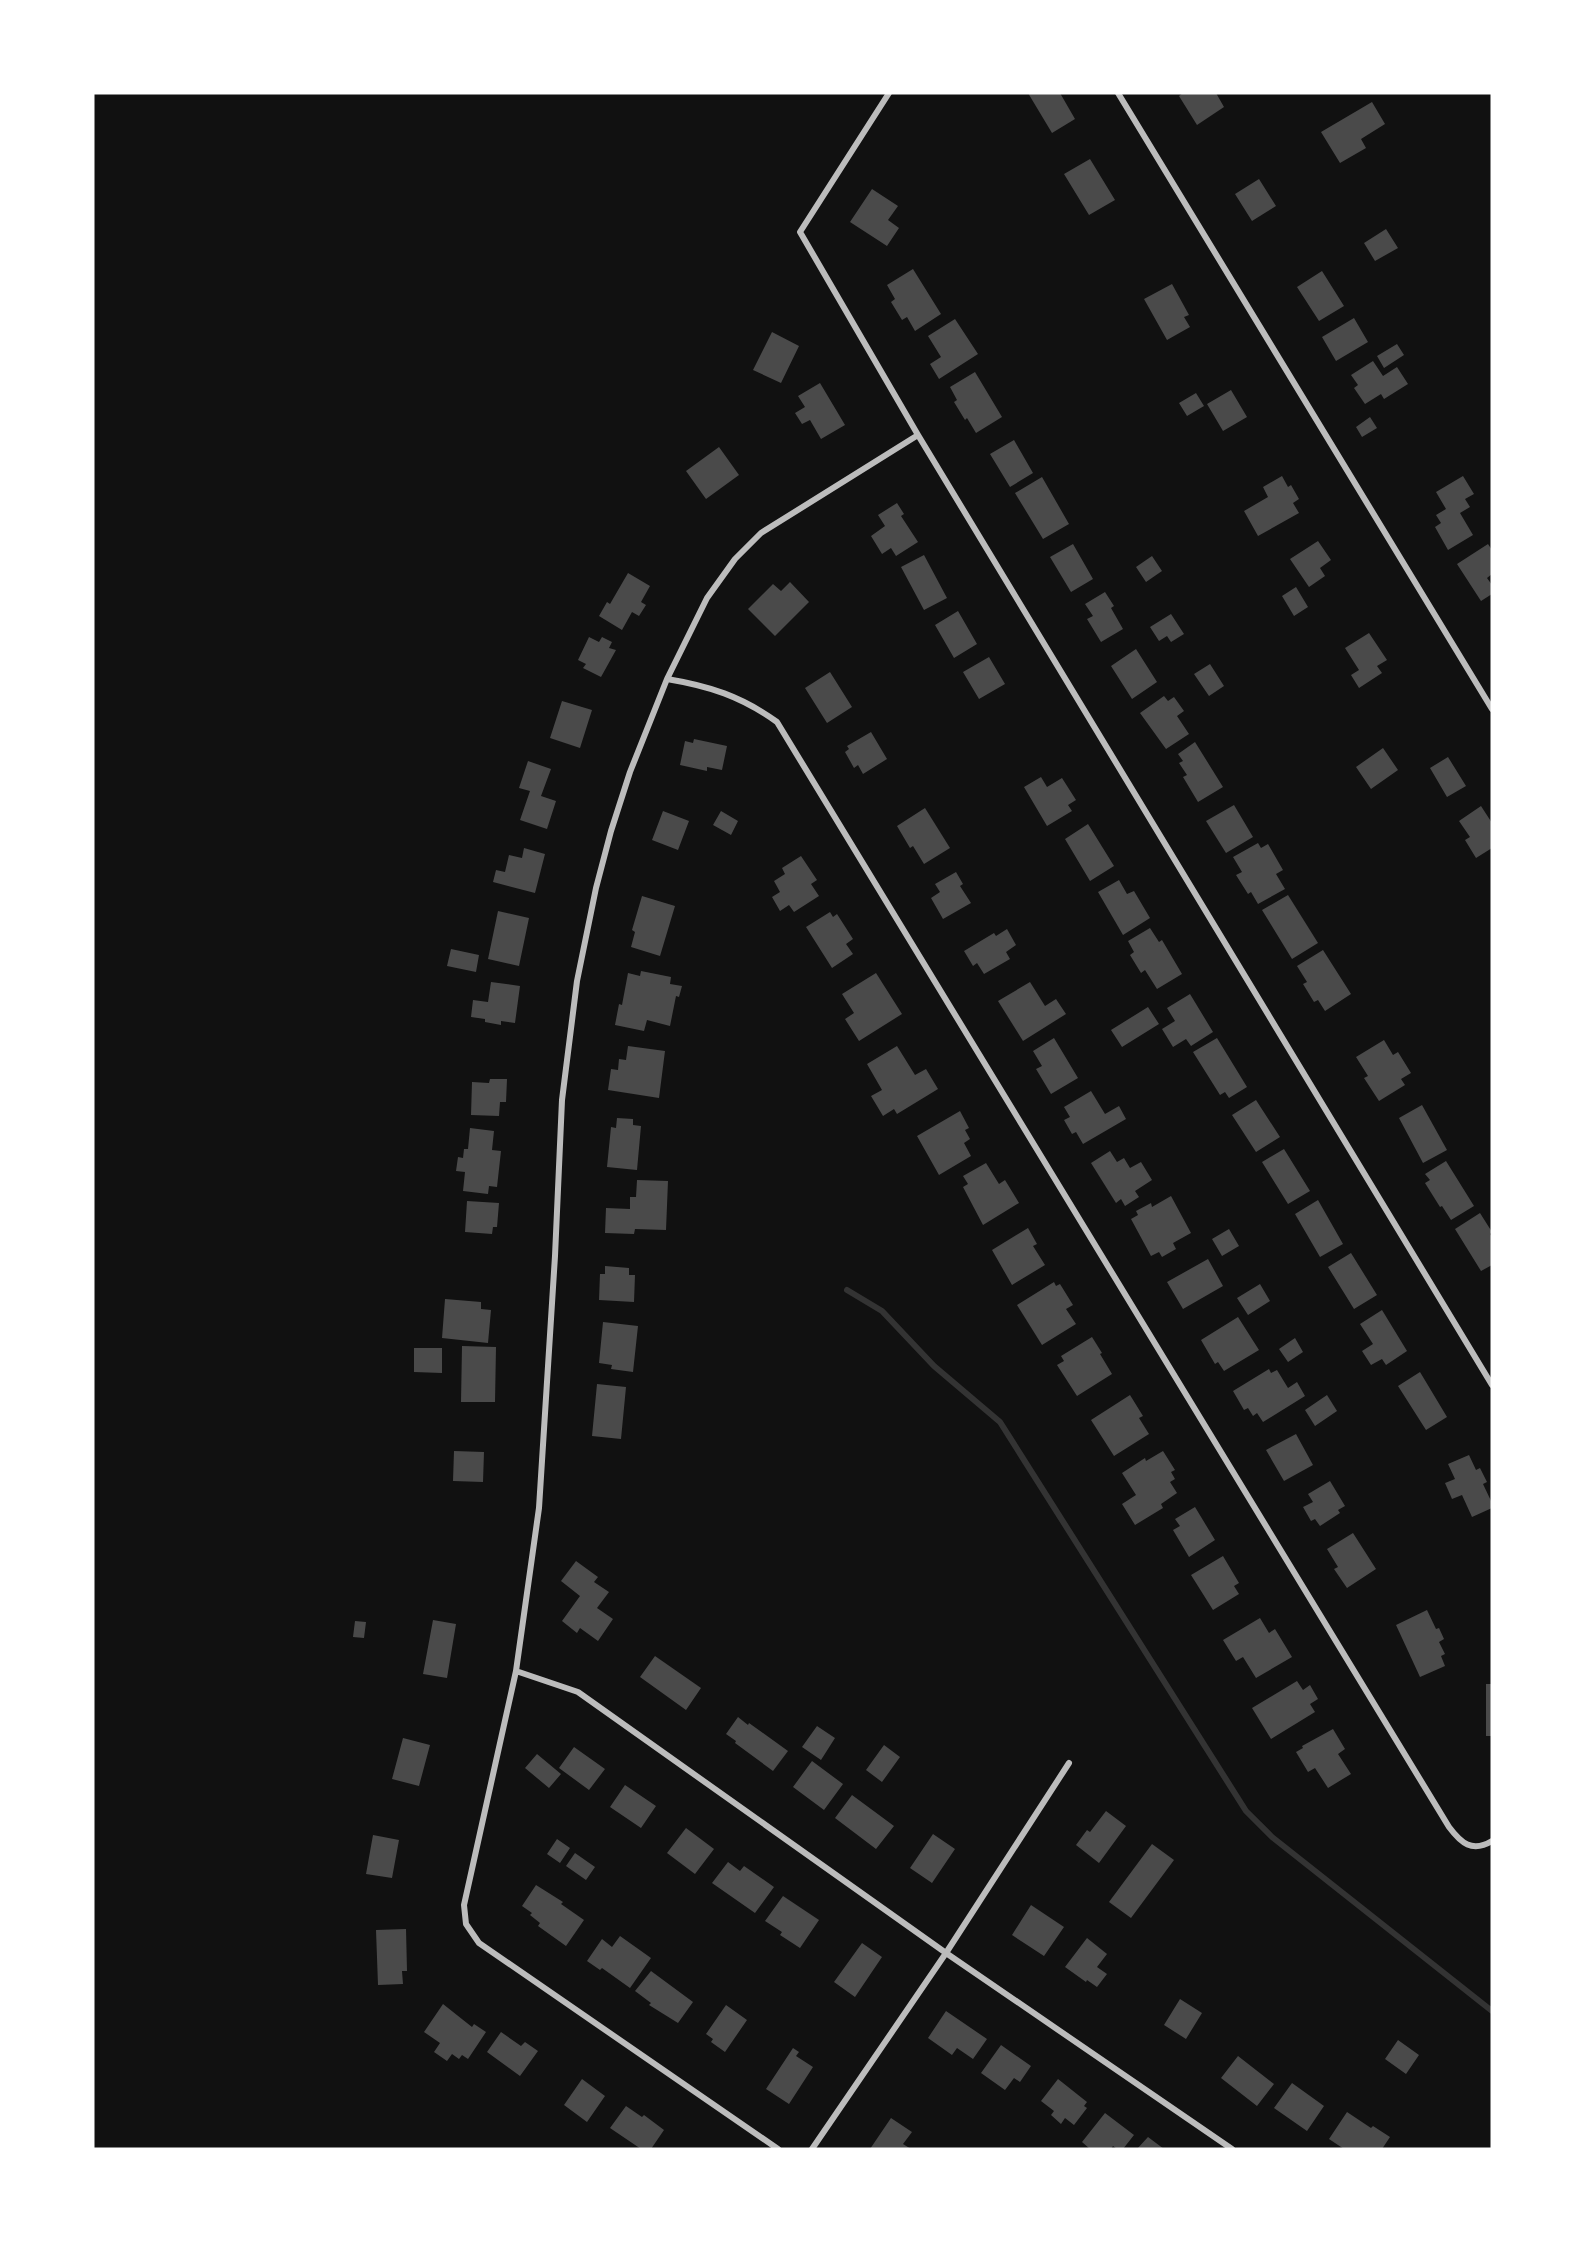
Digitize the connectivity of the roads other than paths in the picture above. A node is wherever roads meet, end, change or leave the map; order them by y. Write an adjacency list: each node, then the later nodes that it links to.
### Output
1 (889, 93): 3 (street)
2 (1118, 93): 5 (street)
3 (918, 435): 4 (street); 6 (street)
4 (667, 679): 7 (street); 9 (street)
5 (1492, 709)
6 (1492, 1385)
7 (516, 1671): 10 (street); 11 (street)
8 (1069, 1763): 10 (street)
9 (1492, 1841)
10 (946, 1953): 12 (street); 13 (street)
11 (777, 2149)
12 (812, 2149)
13 (1232, 2149)

